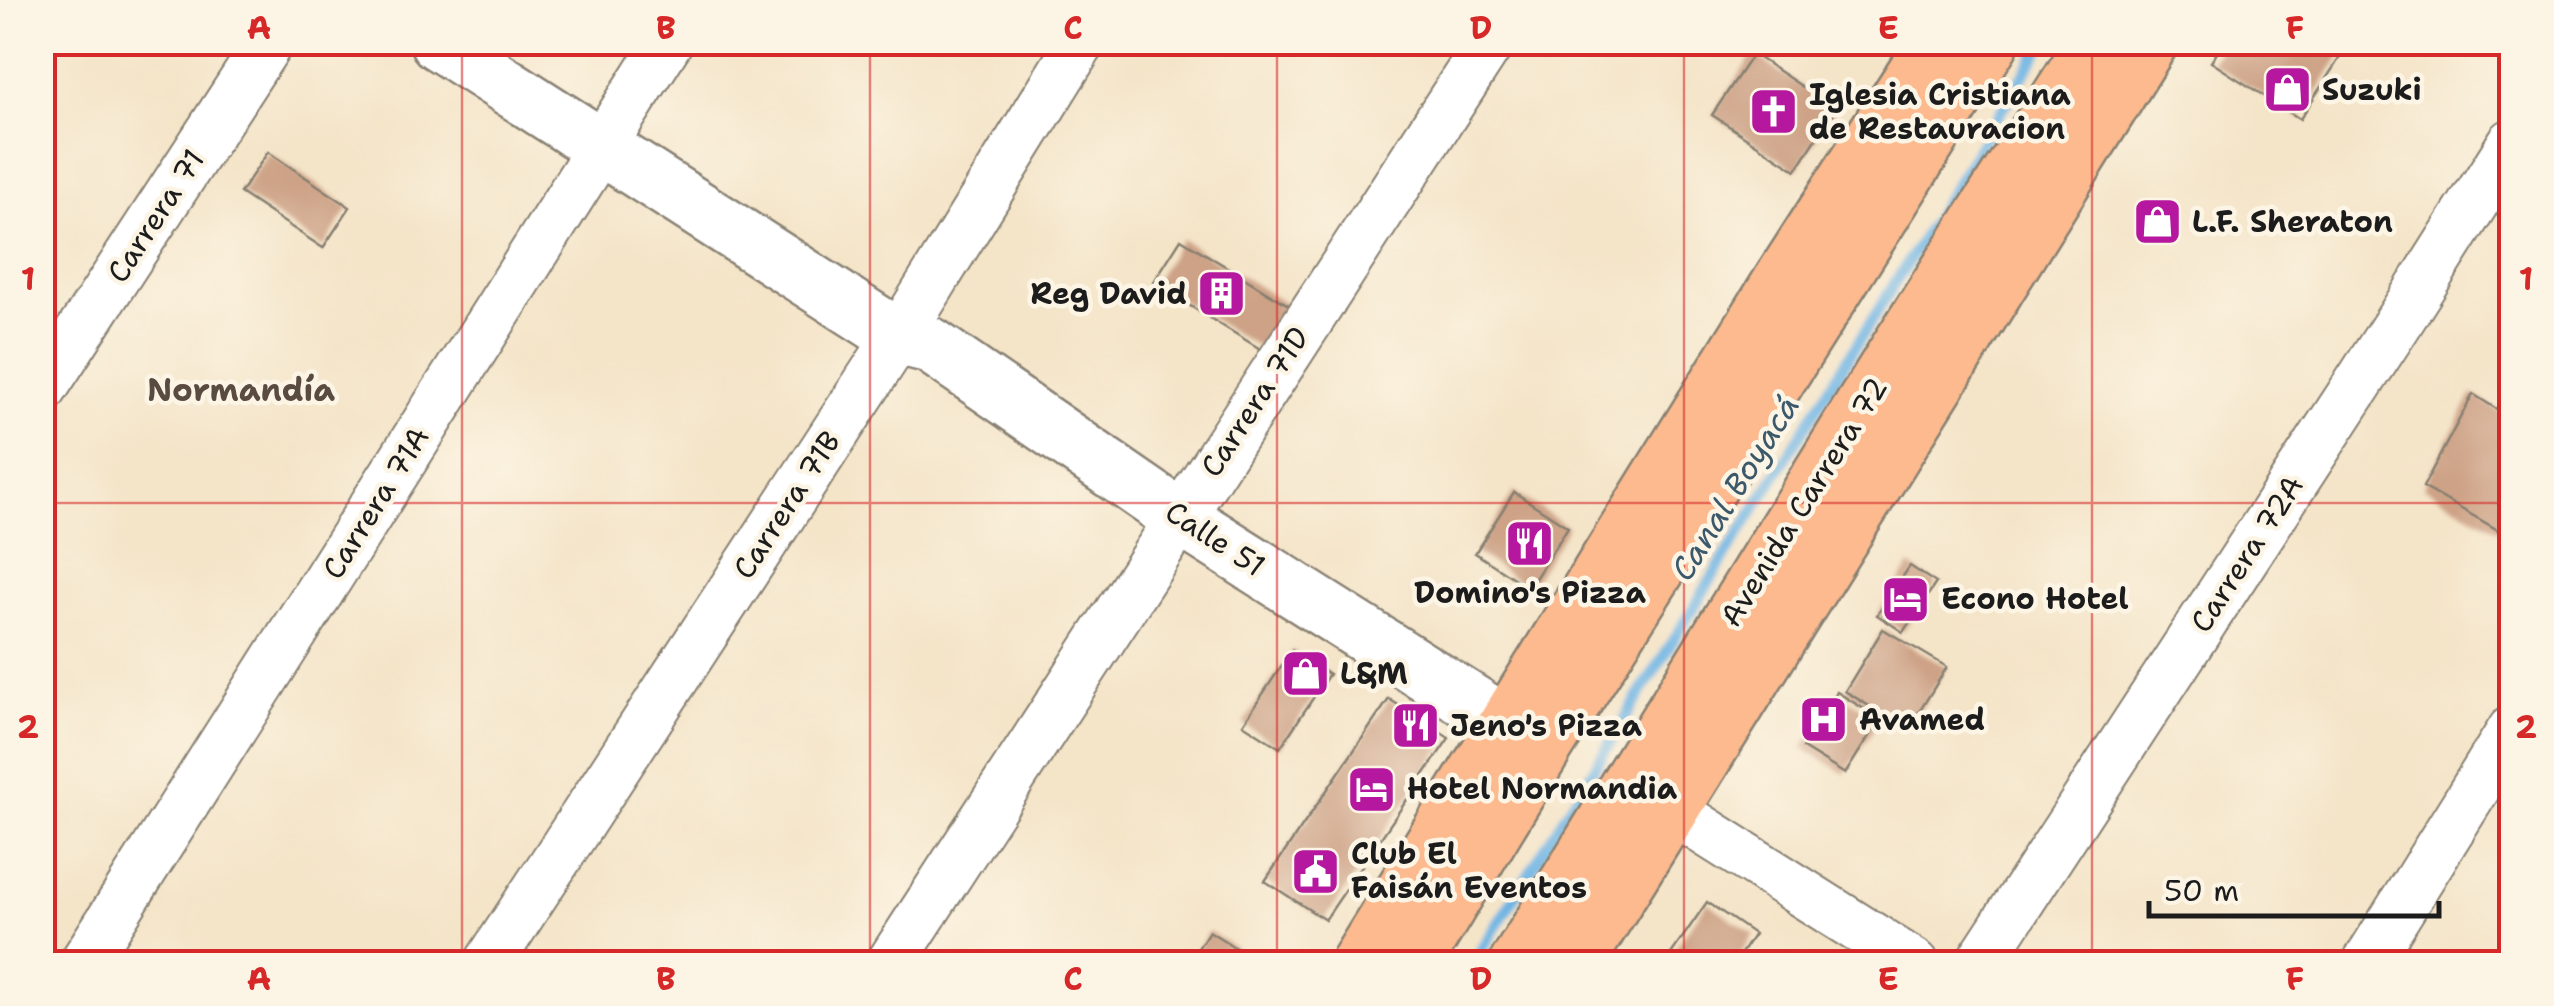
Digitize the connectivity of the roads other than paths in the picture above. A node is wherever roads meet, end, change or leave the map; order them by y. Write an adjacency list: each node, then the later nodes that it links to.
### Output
1 (269, 42): 16 (street, Carrera 71)
2 (438, 42): 11 (street, Calle 51)
3 (486, 42): 11 (street, Calle 51)
4 (668, 42): 11 (street, Carrera 71A)
5 (1081, 42): 14 (street, Carrera 71B)
6 (1490, 42): 18 (street, Carrera 71D)
7 (1935, 42): 13 (highway)
8 (1991, 42): 15 (highway)
9 (2096, 42): 17 (highway, Avenida Carrera 72)
10 (2150, 42): 19 (highway, Avenida Carrera 72)
11 (609, 136): 14 (street, Calle 51); 25 (street, Carrera 71A)
12 (2512, 143): 33 (street, Carrera 72A)
13 (1782, 280): 15 (highway); 21 (highway)
14 (913, 332): 18 (street, Calle 51); 26 (street, Carrera 71B)
15 (1783, 371): 20 (highway)
16 (42, 390)
17 (1870, 396): 19 (highway); 30 (highway, Avenida Carrera 72)
18 (1180, 516): 22 (street, Calle 51); 27 (street, Carrera 71D)
19 (1852, 520): 24 (highway, Avenida Carrera 72)
20 (1663, 561): 21 (highway); 29 (highway)
21 (1582, 603): 22 (highway)
22 (1506, 724): 28 (highway)
23 (2512, 730): 34 (street)
24 (1670, 809): 31 (highway, Avenida Carrera 72); 32 (street)
25 (83, 964)
26 (488, 964)
27 (890, 964)
28 (1358, 964)
29 (1413, 964)
30 (1517, 964)
31 (1575, 964)
32 (1914, 964)
33 (1979, 964)
34 (2366, 964)

